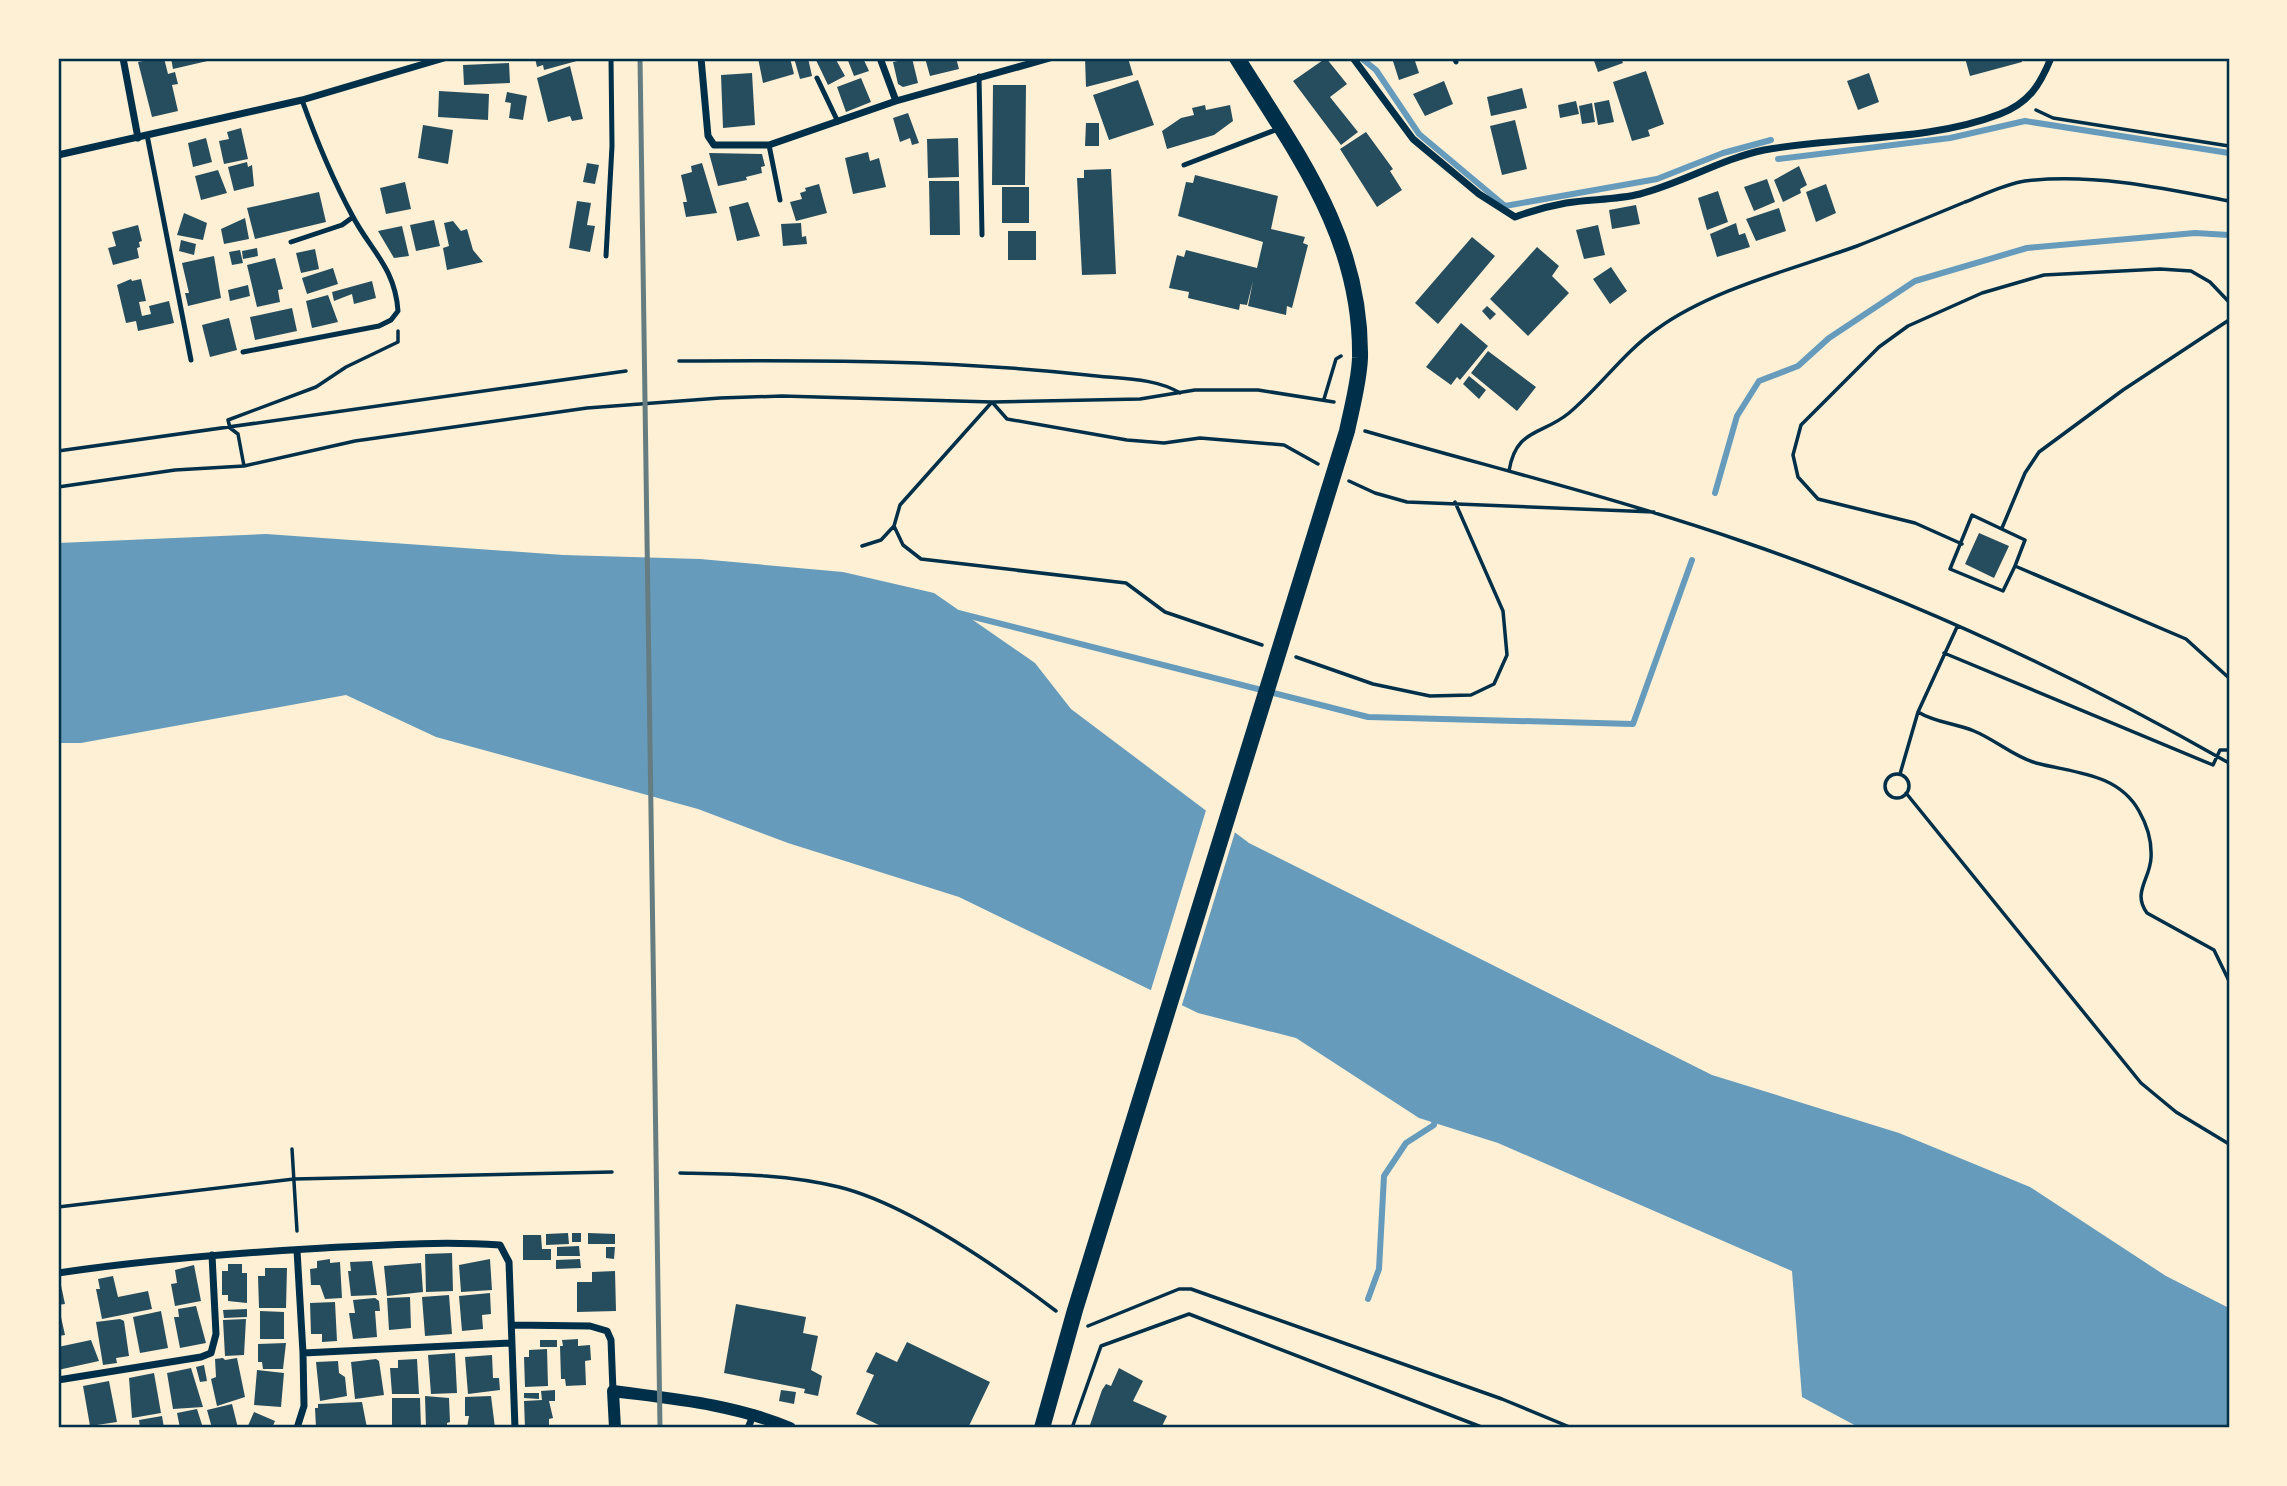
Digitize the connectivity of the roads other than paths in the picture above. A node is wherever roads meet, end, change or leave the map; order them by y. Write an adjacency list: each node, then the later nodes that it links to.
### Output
1 (123, 58): 17 (street)
2 (444, 58): 12 (street)
3 (611, 58): 25 (lane)
4 (701, 58): 18 (street)
5 (880, 58): 13 (street)
6 (1050, 58): 10 (street)
7 (1237, 58): 15 (main road)
8 (1353, 58): 9 (street)
9 (2051, 58)
10 (979, 76): 13 (street); 23 (lane)
11 (817, 78): 14 (lane)
12 (302, 100): 16 (street); 22 (lane)
13 (897, 101): 14 (street)
14 (838, 122): 18 (street)
15 (1281, 128): 20 (lane); 42 (main road)
16 (147, 135): 17 (street); 27 (lane)
17 (138, 138): 19 (street)
18 (769, 145): 21 (lane)
19 (58, 155)
20 (1184, 165)
21 (780, 200)
22 (353, 217): 24 (lane); 26 (lane)
23 (982, 235)
24 (291, 242)
25 (606, 256)
26 (243, 352)
27 (191, 360)
28 (298, 1250): 29 (street); 31 (street); 33 (street)
29 (212, 1255): 30 (street); 34 (street)
30 (58, 1273)
31 (512, 1325): 32 (street); 35 (street)
32 (511, 1343): 33 (street); 38 (street)
33 (303, 1353): 37 (street)
34 (58, 1380)
35 (613, 1391): 36 (street); 39 (street)
36 (754, 1413): 40 (street); 41 (street)
37 (297, 1428)
38 (514, 1428)
39 (615, 1428)
40 (748, 1428)
41 (790, 1428)
42 (1042, 1428)

